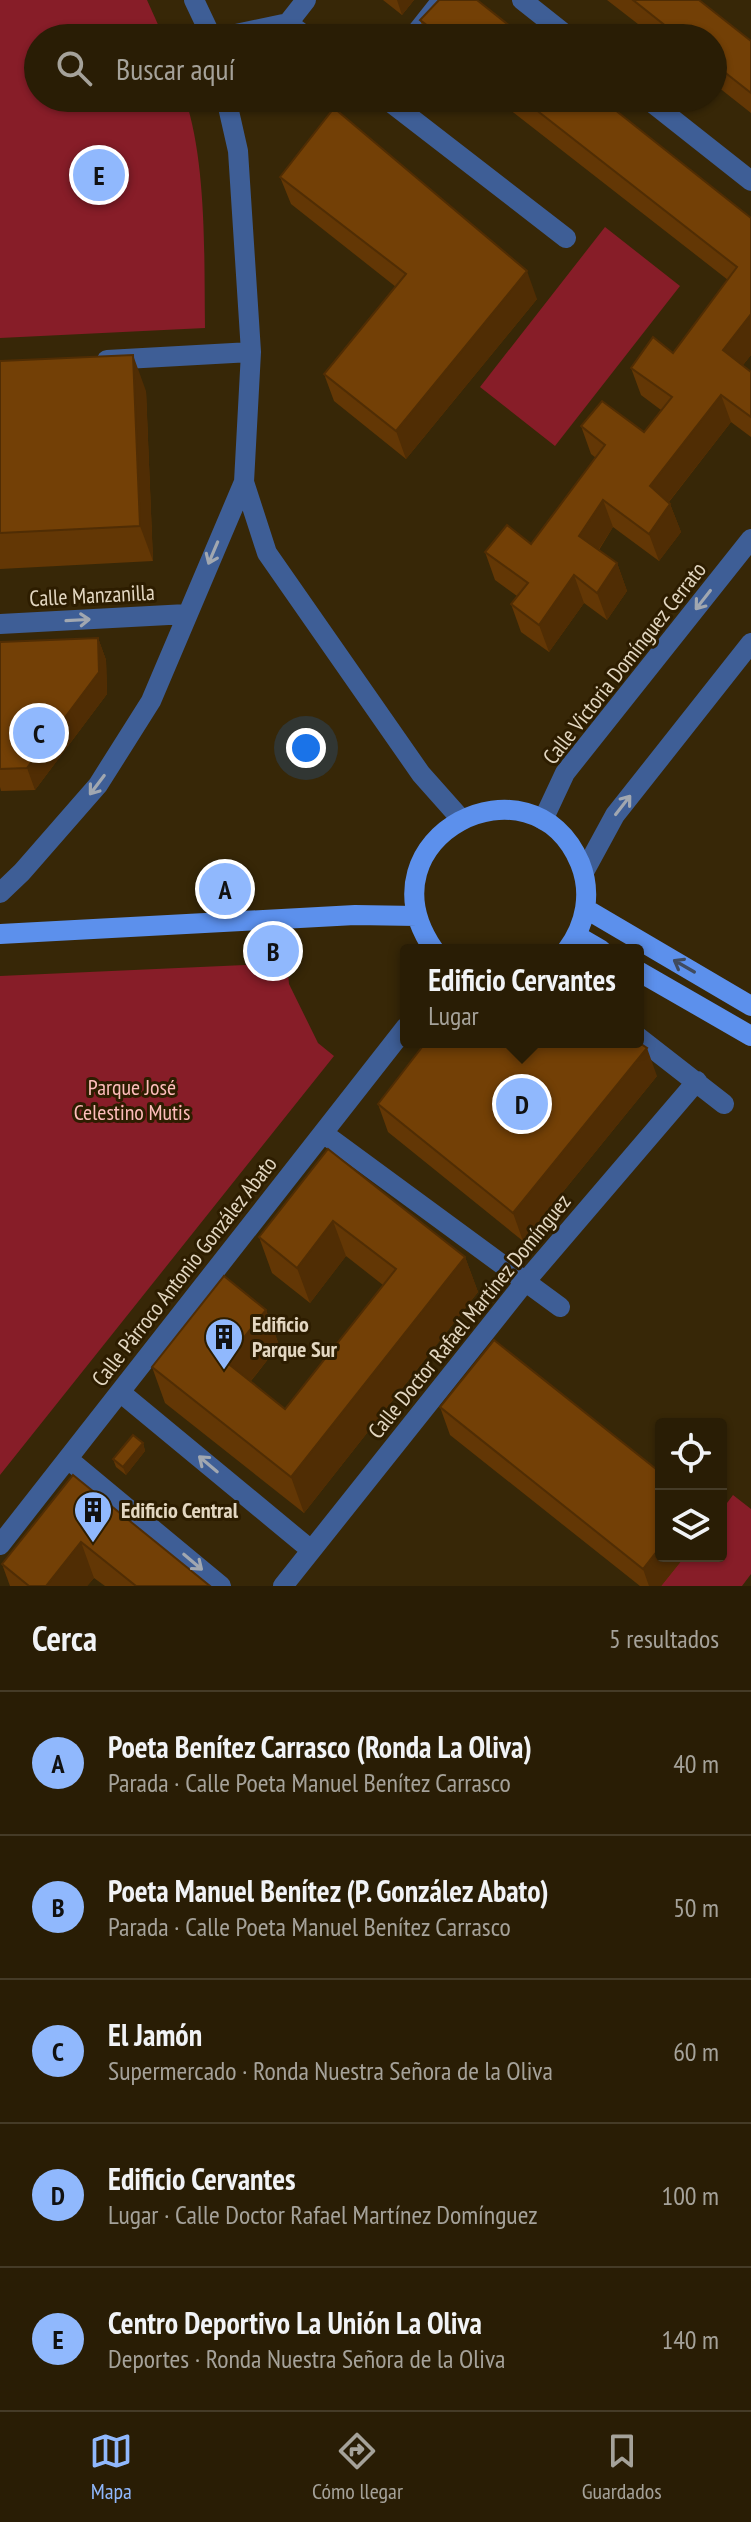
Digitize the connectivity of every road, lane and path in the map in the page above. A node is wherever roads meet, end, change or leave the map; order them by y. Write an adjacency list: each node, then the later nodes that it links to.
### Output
1 (194, 0): 6 (street)
2 (306, 0): 5 (street)
3 (442, 0): 8 (street)
4 (522, 0): 9 (street)
5 (288, 23): 7 (street)
6 (207, 24)
7 (283, 24)
8 (423, 24)
9 (552, 24)
10 (229, 112): 15 (street)
11 (403, 112): 14 (street)
12 (664, 112): 13 (street)
13 (751, 181)
14 (566, 238)
15 (251, 352): 16 (street); 17 (street)
16 (94, 360)
17 (244, 482): 19 (street, one-way to 19); 22 (street)
18 (751, 539): 23 (street, Calle Victoria Domínguez Cerrato, one-way to 23)
19 (187, 614): 20 (street, Calle Manzanilla, one-way to 19); 25 (street, one-way to 25)
20 (0, 624)
21 (751, 643): 24 (street, one-way to 21)
22 (461, 819): 23 (main road); 27 (main road)
23 (543, 820): 24 (main road)
24 (584, 872): 26 (main road)
25 (0, 893)
26 (586, 909): 29 (main road); 32 (main road, one-way to 26)
27 (417, 916): 28 (main road); 30 (main road)
28 (0, 934)
29 (572, 943)
30 (430, 944)
31 (644, 974): 34 (main road)
32 (751, 1006)
33 (400, 1035): 38 (street, Calle Párroco Antonio González Abato)
34 (751, 1036)
35 (644, 1041): 36 (street)
36 (697, 1081): 37 (street); 39 (street, Calle Doctor Rafael Martínez Domínguez)
37 (724, 1104)
38 (323, 1133): 39 (street); 41 (street, Calle Párroco Antonio González Abato)
39 (525, 1282): 40 (street); 44 (street, Calle Doctor Rafael Martínez Domínguez)
40 (560, 1307)
41 (120, 1392): 42 (street, Calle Párroco Antonio González Abato); 44 (street, one-way to 41)
42 (68, 1459): 43 (street, Calle Párroco Antonio González Abato); 45 (street, one-way to 45)
43 (0, 1545)
44 (311, 1550): 46 (street, Calle Doctor Rafael Martínez Domínguez)
45 (221, 1586)
46 (283, 1586)

